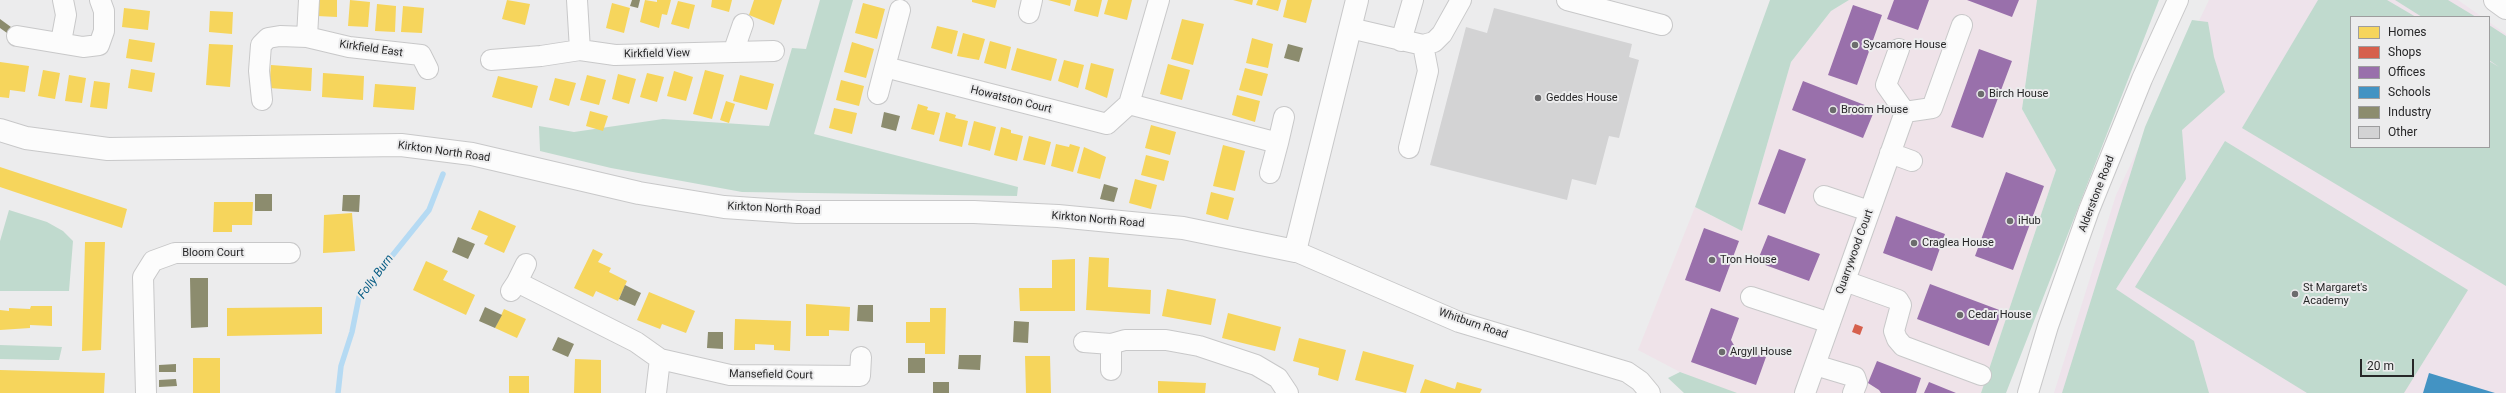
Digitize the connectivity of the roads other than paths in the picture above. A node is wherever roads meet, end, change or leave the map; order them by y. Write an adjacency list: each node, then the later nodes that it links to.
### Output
1 (62, 0): 20 (street)
2 (100, 0): 20 (street)
3 (309, 0): 19 (street)
4 (577, 0): 24 (street)
5 (1159, 0): 32 (street)
6 (1357, 0): 17 (main road)
7 (1413, 0): 21 (street)
8 (1461, 0): 22 (street)
9 (1567, 0): 15 (street)
10 (2178, 0): 62 (street, Alderstone Road)
11 (2495, 0): 12 (main road)
12 (2506, 8)
13 (900, 10): 28 (street)
14 (743, 24): 25 (street)
15 (1662, 25)
16 (1962, 25): 33 (street)
17 (1350, 28): 21 (street); 43 (main road)
18 (17, 36): 20 (street)
19 (307, 37): 29 (street, Kirkfield East); 31 (street, Kirkfield East)
20 (61, 42)
21 (1401, 42): 22 (street)
22 (1423, 45): 37 (street)
23 (1899, 49): 33 (street)
24 (580, 50): 25 (street, Kirkfield View); 27 (street, Kirkfield View)
25 (734, 50): 26 (street, Kirkfield View)
26 (774, 51)
27 (491, 60)
28 (886, 67): 30 (street); 32 (street, Howatston Court)
29 (428, 69)
30 (878, 94)
31 (262, 100)
32 (1129, 104): 36 (street)
33 (1905, 112): 38 (street, Quarrywood Court)
34 (1284, 117): 36 (street)
35 (0, 130): 43 (main road, Kirkton North Road)
36 (1278, 143): 40 (street)
37 (1409, 148)
38 (1890, 153): 39 (street); 42 (street, Quarrywood Court)
39 (1912, 161)
40 (1270, 173)
41 (1824, 196): 42 (street)
42 (1869, 211): 46 (street, Quarrywood Court)
43 (1295, 251): 59 (street, Whitburn Road)
44 (290, 253): 56 (street, Bloom Court)
45 (518, 279): 52 (street, Mansefield Court)
46 (1845, 281): 48 (street, Quarrywood Court); 55 (street)
47 (1751, 297): 48 (street)
48 (1830, 323): 53 (street, Quarrywood Court)
49 (1084, 342): 50 (street)
50 (1111, 344): 54 (street); 58 (street)
51 (861, 357): 52 (street, Mansefield Court)
52 (660, 359): 57 (street)
53 (1815, 365): 60 (street, Quarrywood Court); 61 (street)
54 (1111, 370)
55 (1981, 374)
56 (146, 393)
57 (656, 393)
58 (1288, 393)
59 (1650, 393)
60 (1805, 393)
61 (1853, 393)
62 (2028, 393)

